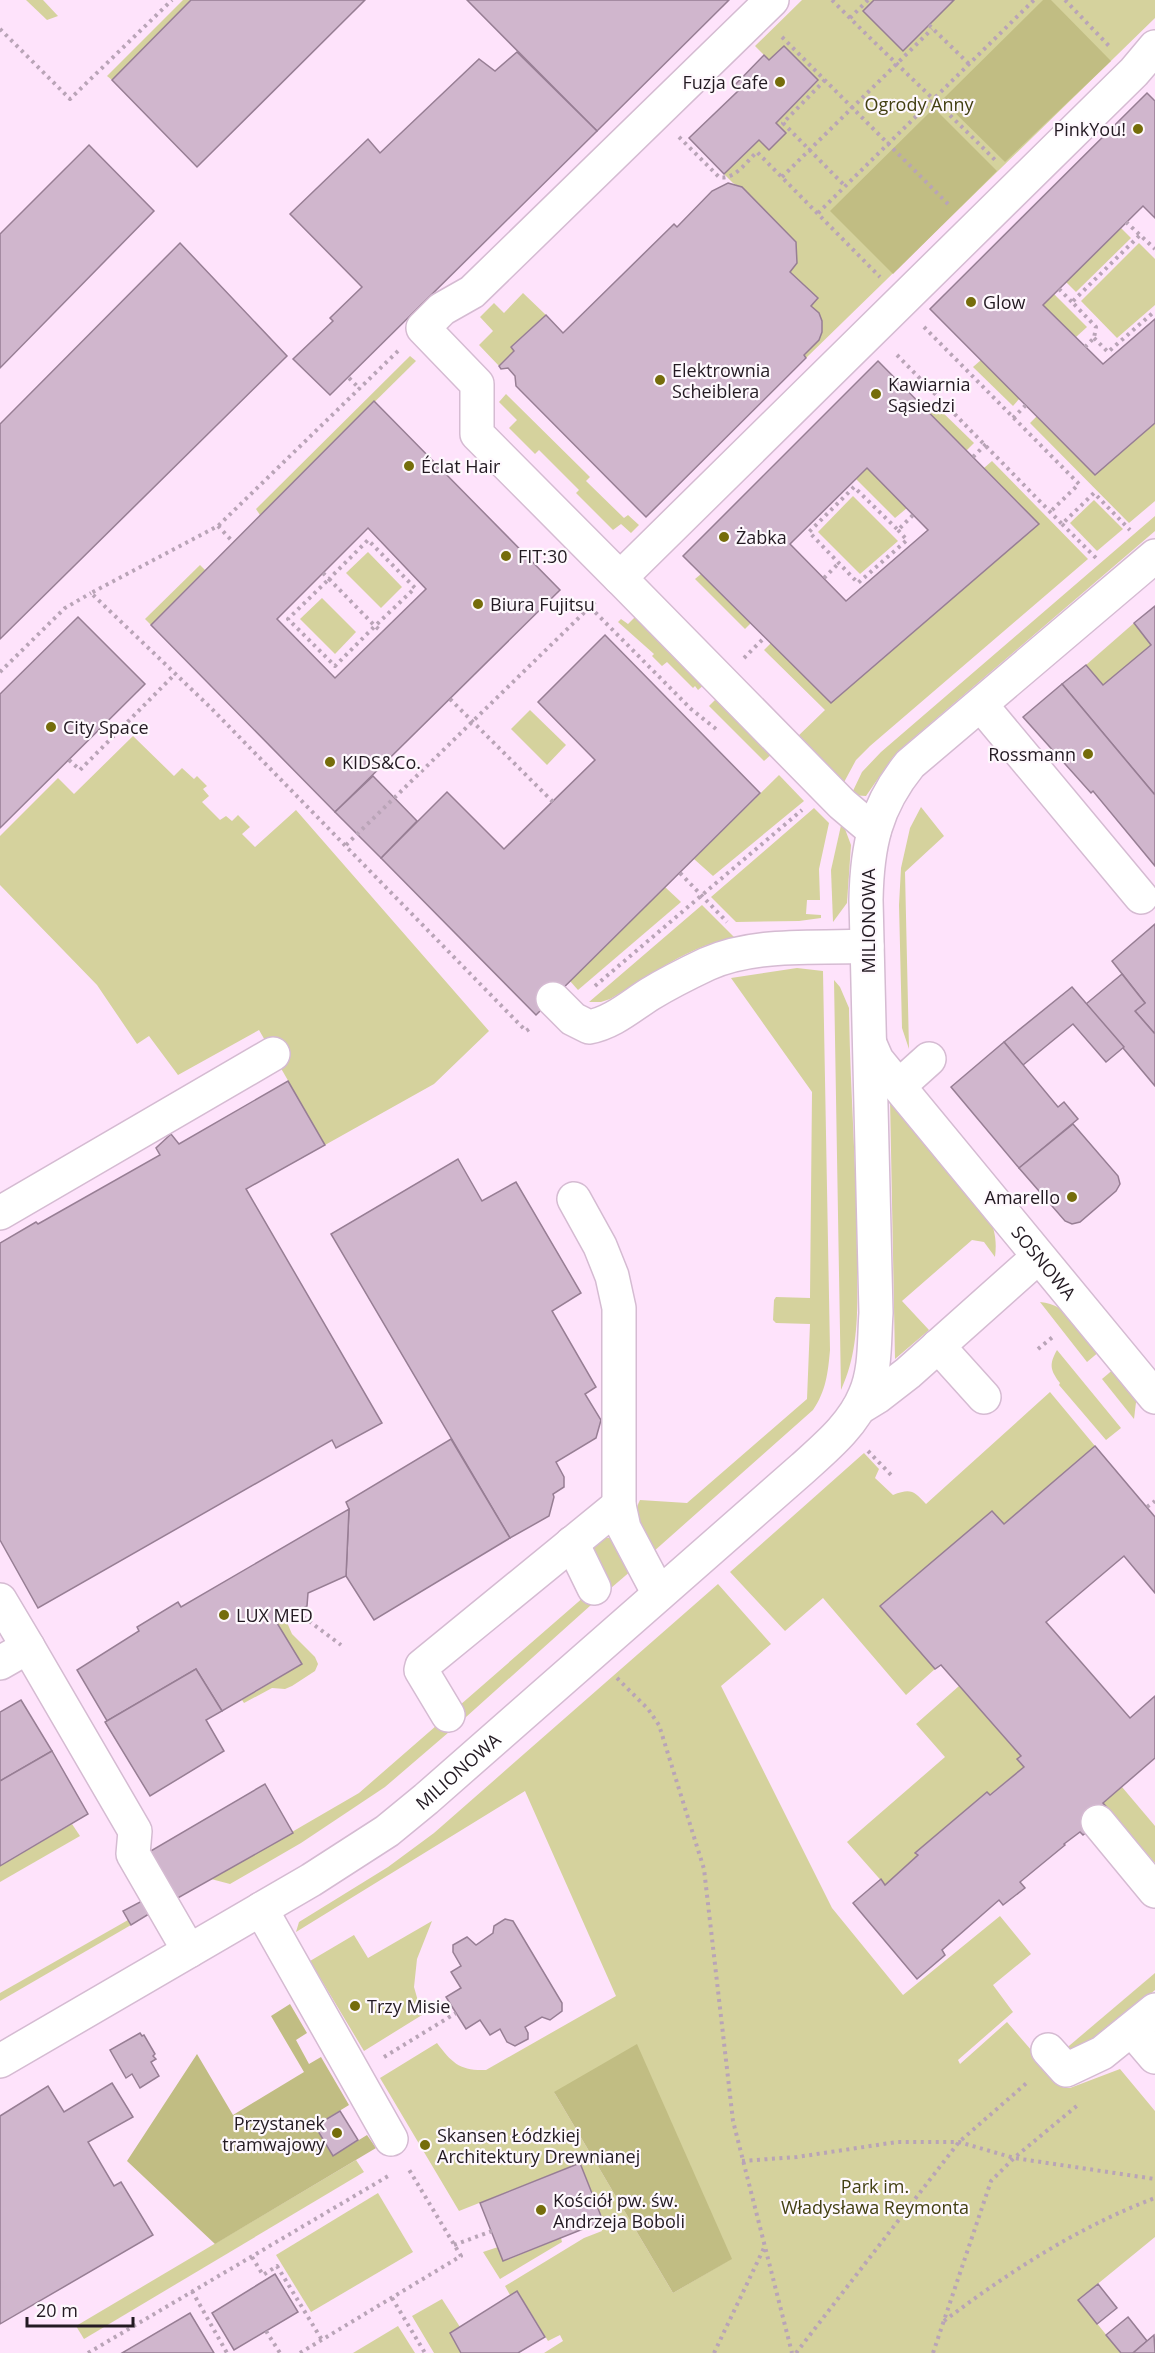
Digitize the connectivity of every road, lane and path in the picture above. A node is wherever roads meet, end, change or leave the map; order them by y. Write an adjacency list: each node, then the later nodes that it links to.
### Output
1 (172, 0): 9 (path)
2 (832, 0): 7 (path)
3 (868, 0): 7 (path)
4 (1034, 0): 12 (path)
5 (1065, 0): 14 (path)
6 (765, 6): 15 (path); 18 (street)
7 (850, 18): 13 (path)
8 (929, 25): 10 (path)
9 (0, 28)
10 (932, 29): 12 (path); 13 (path)
11 (1155, 47): 14 (street)
12 (969, 64): 16 (path)
13 (896, 65): 16 (path); 17 (path)
14 (1134, 72): 30 (street)
15 (825, 80): 17 (path); 20 (path)
16 (935, 98): 19 (path); 21 (path)
17 (853, 107): 19 (path); 20 (path)
18 (656, 114): 22 (path); 33 (street)
19 (888, 143): 23 (path); 24 (path)
20 (810, 150): 22 (path); 23 (path)
21 (1001, 167)
22 (782, 177): 25 (path)
23 (845, 186): 25 (path)
24 (956, 212)
25 (818, 213): 30 (path)
26 (1126, 222): 27 (path)
27 (1140, 235): 28 (path); 31 (path)
28 (1155, 249)
29 (1059, 289): 31 (path)
30 (899, 302): 34 (street); 42 (path)
31 (1072, 302): 35 (path)
32 (1155, 311): 37 (path)
33 (423, 328): 40 (path); 60 (street)
34 (872, 330): 43 (path); 60 (street)
35 (1094, 338): 36 (path); 37 (path)
36 (1085, 347)
37 (1108, 352): 38 (path)
38 (1112, 356)
39 (349, 378): 40 (path)
40 (360, 389): 50 (path)
41 (1026, 405): 42 (path)
42 (1013, 418): 47 (path)
43 (986, 444): 44 (path); 47 (path)
44 (973, 457)
45 (851, 483): 46 (path)
46 (854, 487): 51 (path); 58 (path)
47 (1051, 511): 49 (path)
48 (913, 516): 51 (path)
49 (1062, 524): 52 (path); 57 (path)
50 (218, 526): 54 (path); 65 (path)
51 (898, 530): 53 (path)
52 (1130, 530)
53 (907, 540): 55 (path); 63 (path)
54 (233, 542)
55 (912, 544)
56 (1155, 556): 71 (street, MILIONOWA)
57 (1097, 559)
58 (839, 562): 61 (path); 63 (path)
59 (323, 573): 62 (path)
60 (620, 578): 72 (path); 74 (street)
61 (824, 578)
62 (329, 579): 66 (path); 66 (path); 66 (path)
63 (858, 583): 64 (path)
64 (862, 587)
65 (91, 593): 68 (path); 69 (path)
66 (375, 626): 67 (path)
67 (382, 632)
68 (0, 672)
69 (175, 674): 73 (path); 77 (path)
70 (450, 699): 72 (path)
71 (981, 705): 76 (street, MILIONOWA); 78 (street)
72 (473, 722): 75 (path); 77 (path)
73 (69, 760)
74 (828, 789): 76 (street); 80 (path)
75 (553, 802)
76 (874, 831): 79 (street, MILIONOWA)
77 (346, 845): 80 (path)
78 (1141, 897)
79 (867, 946): 80 (street); 81 (street, MILIONOWA)
80 (559, 1005)
81 (870, 1043): 84 (street, SOSNOWA); 93 (street, MILIONOWA)
82 (273, 1054): 86 (street)
83 (929, 1059): 84 (street)
84 (899, 1086): 87 (street, SOSNOWA)
85 (574, 1199): 97 (street)
86 (0, 1213)
87 (1038, 1257): 89 (street, MILIONOWA); 92 (street, SOSNOWA)
88 (1054, 1336): 90 (path)
89 (939, 1346): 91 (street); 93 (street, MILIONOWA)
90 (1038, 1349)
91 (984, 1397)
92 (1155, 1397)
93 (859, 1408): 101 (street, MILIONOWA)
94 (863, 1446): 95 (path)
95 (894, 1478)
96 (1155, 1501): 98 (path)
97 (619, 1505): 99 (street); 101 (street)
98 (1147, 1507)
99 (572, 1543): 100 (street); 108 (street)
100 (594, 1588)
101 (659, 1594): 111 (street, MILIONOWA)
102 (0, 1600): 105 (street)
103 (297, 1612): 104 (path)
104 (341, 1645)
105 (28, 1647): 106 (street); 112 (street)
106 (0, 1663)
107 (615, 1675): 123 (path)
108 (448, 1715)
109 (1098, 1822): 110 (street)
110 (1155, 1891)
111 (261, 1909): 112 (street, MILIONOWA); 118 (street)
112 (189, 1950): 117 (street, MILIONOWA)
113 (456, 2013): 118 (path)
114 (1144, 2020): 115 (street); 116 (street)
115 (1051, 2052): 120 (path)
116 (1155, 2057)
117 (0, 2061)
118 (355, 2074): 121 (street)
119 (1085, 2099): 122 (path)
120 (959, 2142): 122 (path); 123 (path); 142 (path)
121 (399, 2152): 127 (path); 129 (path)
122 (1014, 2158): 124 (path); 132 (path)
123 (742, 2161): 128 (path)
124 (1155, 2179)
125 (1155, 2198): 132 (path)
126 (492, 2232): 127 (path)
127 (454, 2245): 131 (path)
128 (765, 2248): 140 (path); 141 (path)
129 (252, 2257): 130 (path); 134 (path)
130 (192, 2291): 135 (path); 136 (path)
131 (392, 2298): 134 (path); 139 (path)
132 (943, 2323): 143 (path)
133 (266, 2331): 137 (path)
134 (322, 2340): 138 (path)
135 (88, 2353)
136 (227, 2353)
137 (280, 2353)
138 (300, 2353)
139 (425, 2353)
140 (714, 2353)
141 (792, 2353)
142 (796, 2353)
143 (933, 2353)

